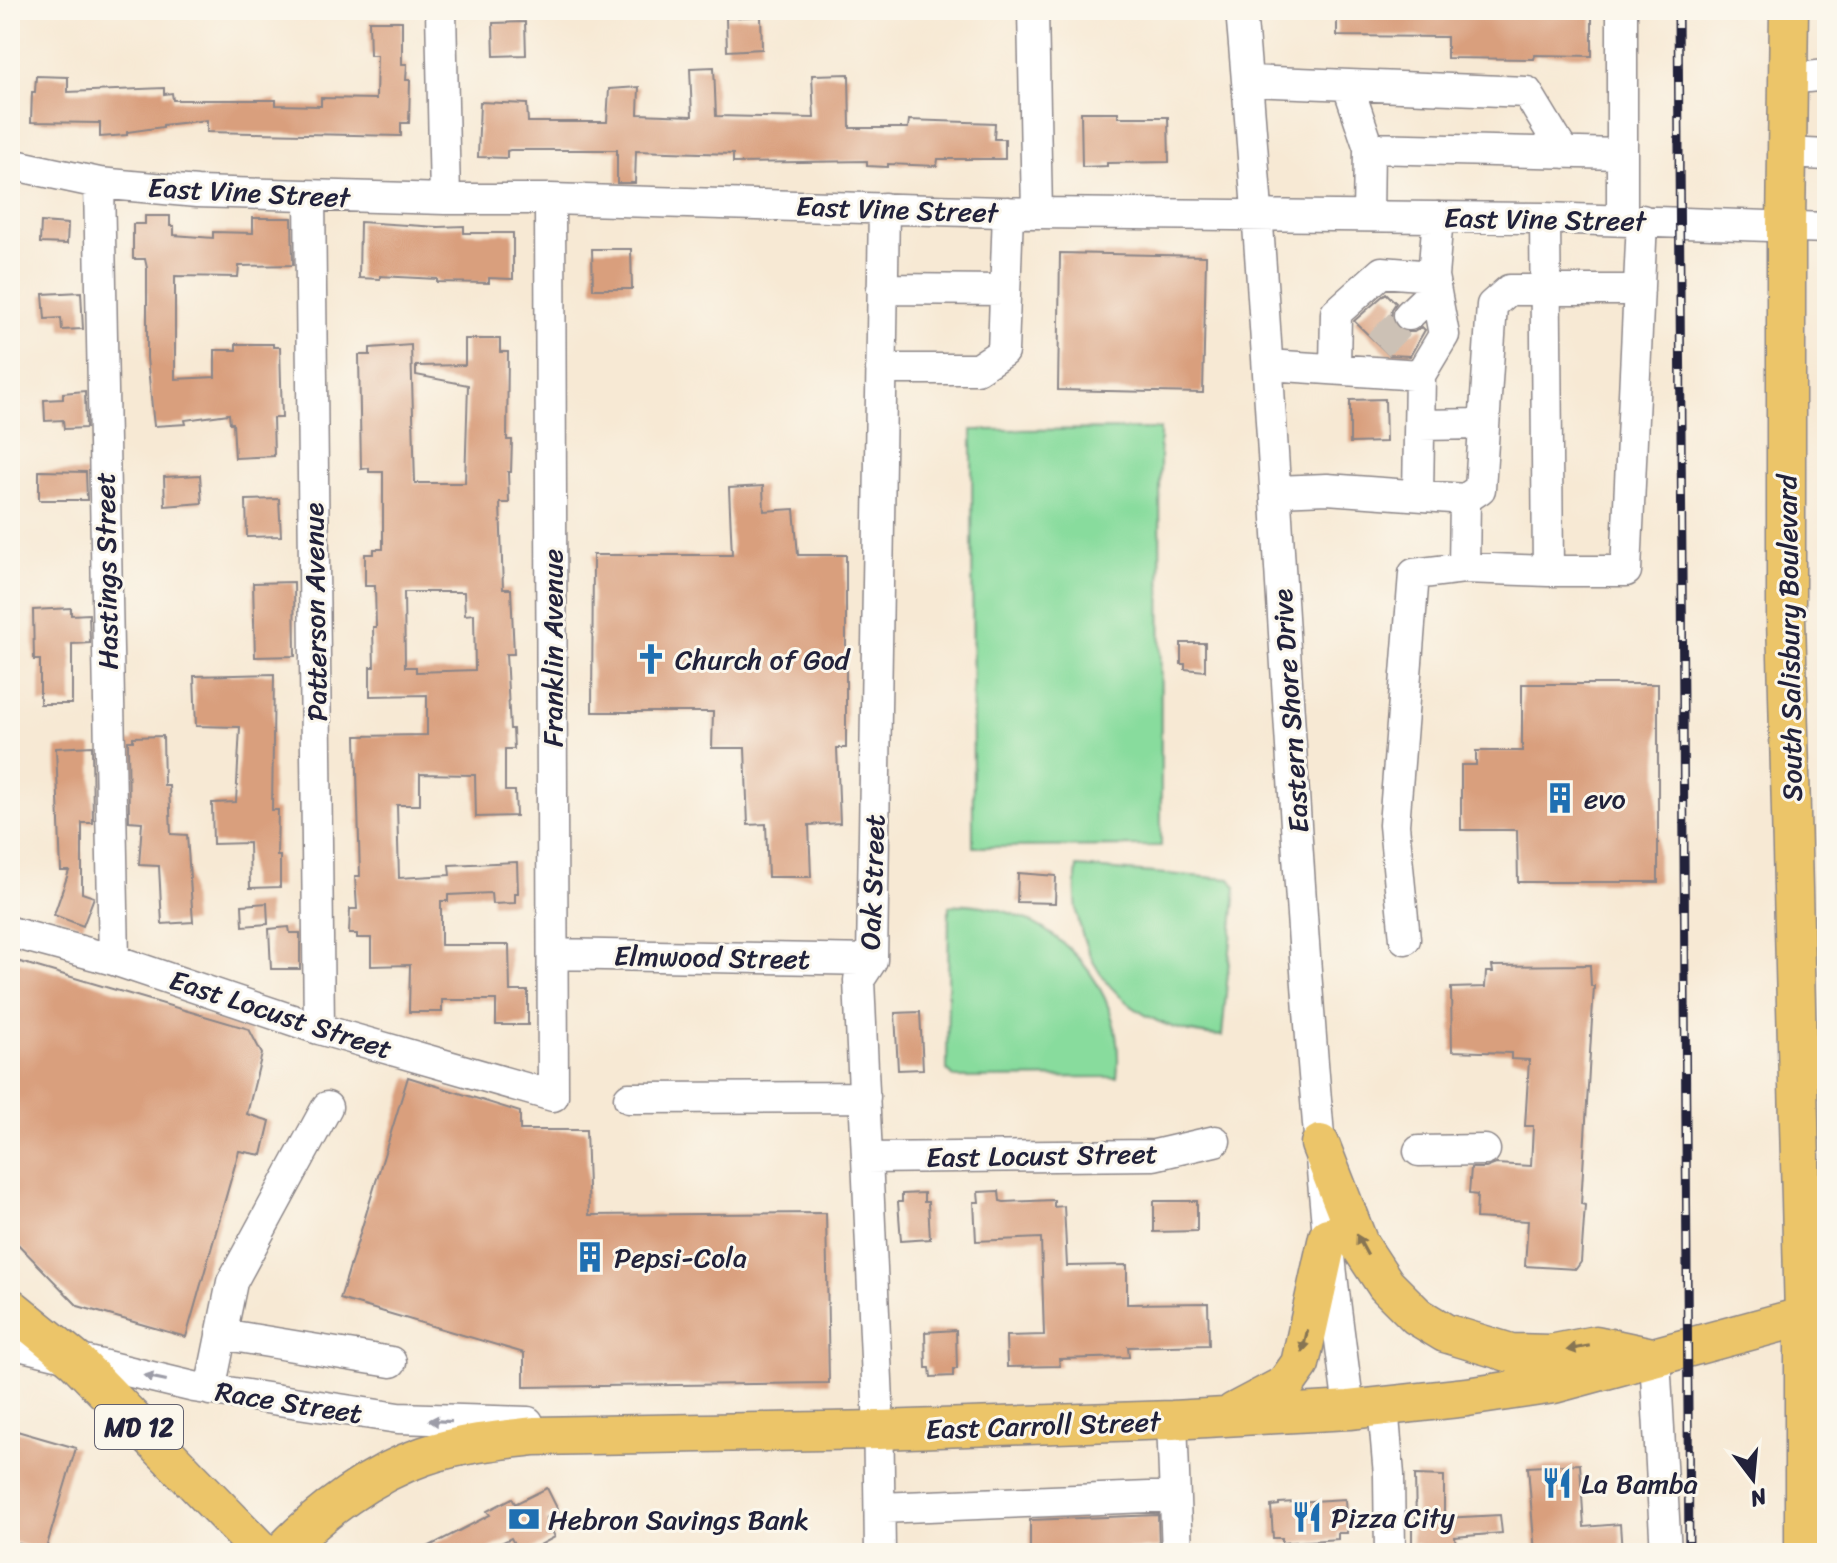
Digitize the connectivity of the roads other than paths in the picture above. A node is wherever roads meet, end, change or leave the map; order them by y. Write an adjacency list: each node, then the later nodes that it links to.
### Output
1 (441, 10): 18 (street)
2 (1033, 10): 21 (street)
3 (1241, 10): 8 (street, Eastern Shore Drive)
4 (1622, 10): 13 (street)
5 (1789, 10): 7 (main road, South Salisbury Boulevard)
6 (1827, 75): 7 (street)
7 (1788, 79): 12 (main road, South Salisbury Boulevard)
8 (1247, 81): 9 (street); 22 (street, Eastern Shore Drive)
9 (1348, 86): 10 (street); 11 (street)
10 (1369, 148): 11 (street); 23 (street)
11 (1564, 153): 13 (street)
12 (1787, 153): 14 (street); 27 (main road, South Salisbury Boulevard)
13 (1622, 154): 26 (street)
14 (1827, 155)
15 (10, 164): 16 (street, East Vine Street)
16 (99, 183): 17 (street, East Vine Street); 50 (street, Hastings Street)
17 (310, 196): 18 (street, East Vine Street); 52 (street, Patterson Avenue)
18 (445, 199): 19 (street, East Vine Street)
19 (550, 199): 20 (street, East Vine Street); 49 (street, Franklin Avenue)
20 (884, 208): 21 (street, East Vine Street); 30 (street, Oak Street)
21 (1022, 213): 22 (street, East Vine Street); 31 (street)
22 (1259, 215): 23 (street, East Vine Street); 36 (street, Eastern Shore Drive)
23 (1368, 216): 24 (street, East Vine Street)
24 (1438, 217): 25 (street, East Vine Street); 29 (street)
25 (1545, 218): 26 (street, East Vine Street); 32 (street)
26 (1632, 220): 27 (street, East Vine Street); 33 (street)
27 (1786, 226): 28 (street, East Vine Street); 64 (main road, South Salisbury Boulevard)
28 (1827, 228)
29 (1434, 283): 34 (street); 37 (street); 39 (street)
30 (882, 289): 31 (street); 38 (street, Oak Street)
31 (1005, 290): 38 (street)
32 (1545, 290): 33 (street); 40 (street); 46 (street)
33 (1639, 290): 46 (street)
34 (1409, 315)
35 (1378, 345): 37 (street)
36 (1268, 365): 37 (street); 42 (street, Eastern Shore Drive)
37 (1343, 368): 39 (street)
38 (881, 369): 51 (street, Oak Street)
39 (1420, 375): 41 (street)
40 (1482, 424): 41 (street); 44 (street)
41 (1420, 425): 43 (street)
42 (1276, 491): 43 (street); 58 (street, Eastern Shore Drive)
43 (1418, 495): 44 (street)
44 (1465, 499): 45 (street)
45 (1464, 568): 46 (street); 48 (street)
46 (1548, 571)
47 (10, 932): 50 (street, East Locust Street)
48 (1405, 939)
49 (553, 954): 51 (street, Elmwood Street); 53 (street, Franklin Avenue)
50 (114, 960): 52 (street, East Locust Street)
51 (872, 960): 54 (street, Oak Street)
52 (319, 1029): 53 (street, East Locust Street)
53 (553, 1096)
54 (865, 1097): 55 (street); 61 (street, Oak Street)
55 (629, 1098)
56 (327, 1107): 65 (street)
57 (1215, 1141): 61 (street, East Locust Street)
58 (1320, 1144): 62 (street, Eastern Shore Drive); 67 (main road, one-way to 58)
59 (1485, 1150): 60 (street)
60 (1419, 1151)
61 (867, 1158): 74 (street, Oak Street)
62 (1328, 1237): 71 (street, Eastern Shore Drive); 72 (main road, one-way to 72)
63 (10, 1307): 68 (main road, MD 12)
64 (1816, 1313): 67 (main road, East Carroll Street); 84 (main road, South Salisbury Boulevard)
65 (221, 1334): 69 (street); 70 (street)
66 (10, 1343): 68 (street, Race Street)
67 (1655, 1358): 71 (main road, East Carroll Street); 83 (street)
68 (75, 1360): 70 (street, Race Street, one-way to 68); 78 (main road, MD 12)
69 (391, 1362)
70 (210, 1390): 75 (street, Race Street, one-way to 70)
71 (1366, 1408): 72 (main road, East Carroll Street); 82 (street, Eastern Shore Drive)
72 (1224, 1417): 73 (main road, East Carroll Street)
73 (1172, 1420): 74 (main road, East Carroll Street); 76 (street)
74 (879, 1430): 75 (main road, East Carroll Street); 77 (street, Oak Street)
75 (571, 1436): 79 (main road, East Carroll Street)
76 (1174, 1496): 77 (street); 81 (street)
77 (880, 1508): 80 (street, Oak Street)
78 (263, 1553)
79 (281, 1553)
80 (880, 1553)
81 (1177, 1553)
82 (1390, 1553)
83 (1666, 1553)
84 (1804, 1553)

